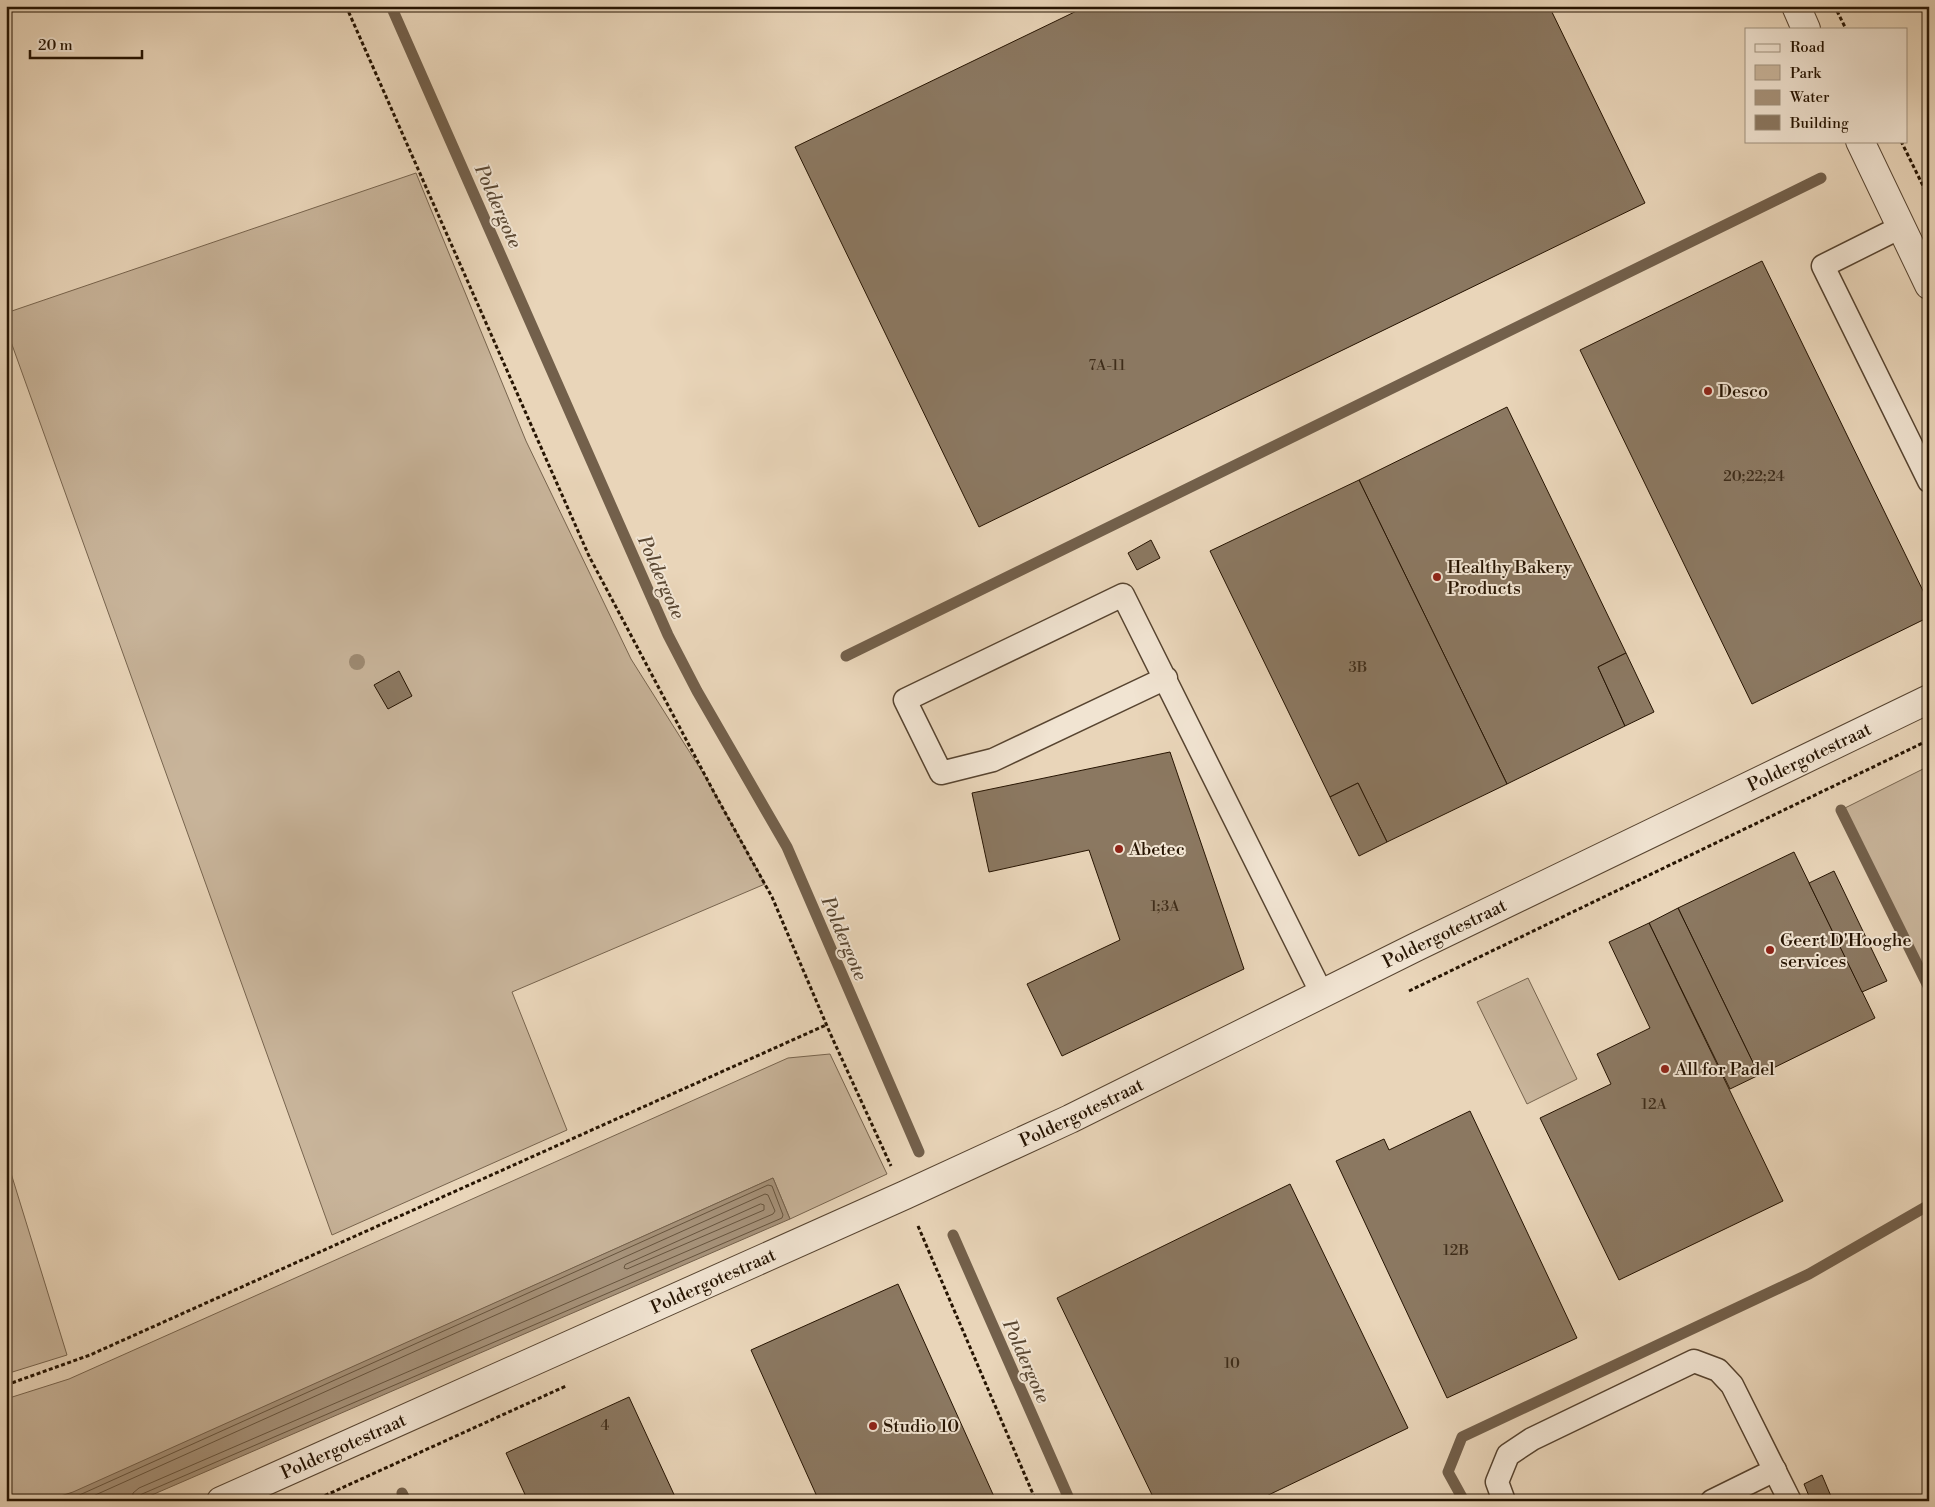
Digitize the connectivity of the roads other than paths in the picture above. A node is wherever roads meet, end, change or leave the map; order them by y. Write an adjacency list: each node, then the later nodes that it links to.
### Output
1 (1796, 6): 2 (street)
2 (1806, 28)
3 (1860, 142): 4 (street)
4 (1901, 227): 5 (street); 6 (lane)
5 (1929, 285)
6 (1929, 481)
7 (1166, 678): 7 (lane); 9 (lane)
8 (1929, 699): 9 (street, Poldergotestraat)
9 (1322, 994): 11 (street, Poldergotestraat)
10 (1775, 1470): 12 (lane); 13 (lane); 14 (lane)
11 (222, 1501)
12 (1504, 1501)
13 (1712, 1501)
14 (1790, 1501)

